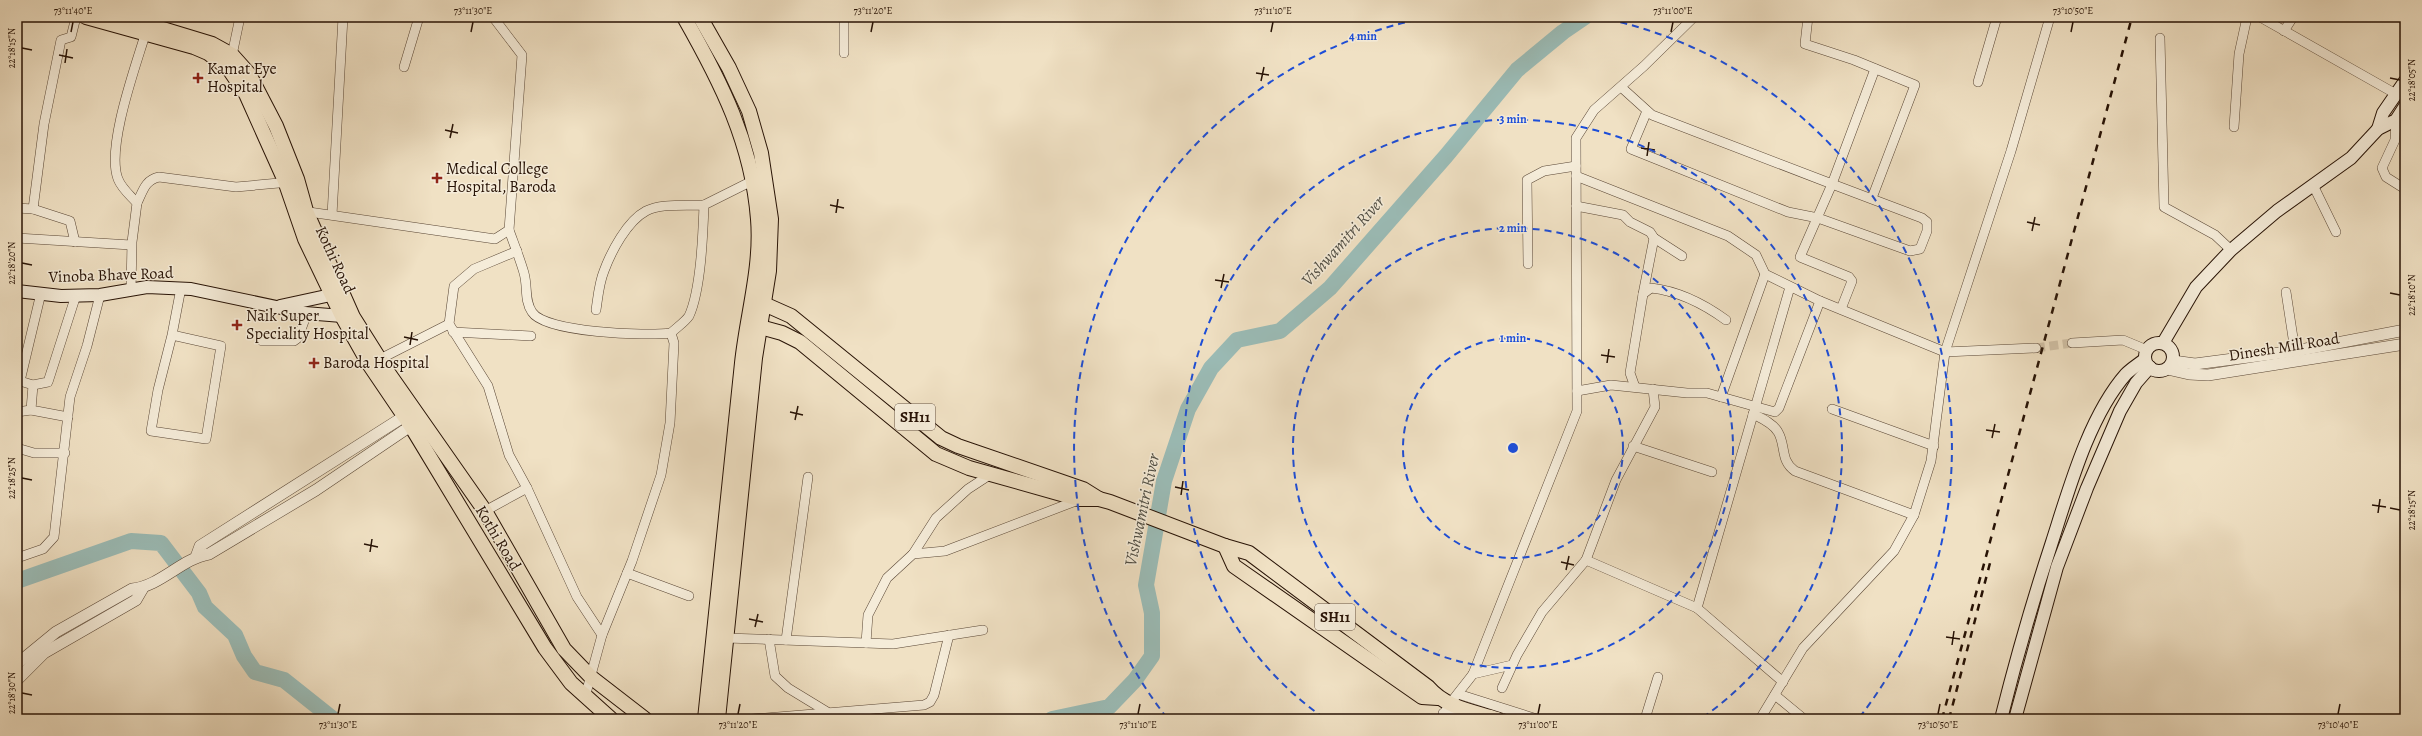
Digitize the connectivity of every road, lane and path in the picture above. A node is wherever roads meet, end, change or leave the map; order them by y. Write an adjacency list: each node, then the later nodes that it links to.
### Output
1 (76, 17): 47 (street)
2 (86, 17): 19 (main road, Kothi Road)
3 (123, 17): 19 (main road, Kothi Road)
4 (240, 17): 23 (street)
5 (343, 17): 49 (street)
6 (419, 17): 24 (street)
7 (493, 17): 51 (street)
8 (684, 17): 38 (main road)
9 (700, 17): 73 (main road)
10 (844, 17): 22 (street)
11 (1694, 17): 29 (street)
12 (1808, 17): 26 (street)
13 (1997, 17): 28 (street)
14 (2040, 17): 18 (street)
15 (2247, 17): 34 (street)
16 (2260, 17): 20 (street)
17 (2293, 17): 20 (street)
18 (2050, 18): 92 (street)
19 (148, 26): 23 (main road, Kothi Road); 25 (main road, Kothi Road); 43 (street)
20 (2284, 31): 30 (street)
21 (2160, 38): 57 (street)
22 (844, 53)
23 (232, 55): 25 (street); 37 (main road, Kothi Road)
24 (404, 67)
25 (229, 69): 37 (main road, Kothi Road)
26 (1875, 69): 39 (street); 42 (street)
27 (2405, 81): 30 (main road)
28 (1978, 82)
29 (1621, 87): 32 (street); 36 (street)
30 (2396, 94): 35 (main road)
31 (2405, 106): 33 (main road)
32 (1647, 111): 39 (street); 50 (street)
33 (2396, 120): 35 (main road); 41 (street)
34 (2234, 127)
35 (2378, 129): 40 (main road)
36 (1576, 171): 45 (street); 60 (street); 61 (street)
37 (291, 181): 43 (street); 48 (main road, Kothi Road)
38 (752, 181): 44 (street); 73 (main road)
39 (1832, 184): 42 (street); 50 (street)
40 (2313, 185): 52 (street); 57 (main road)
41 (2405, 189)
42 (1872, 198): 50 (street)
43 (137, 203): 56 (street)
44 (704, 205): 76 (street); 83 (street)
45 (1576, 206): 54 (street); 100 (street)
46 (17, 208): 47 (street)
47 (33, 209): 55 (street)
48 (301, 210): 49 (street); 68 (main road, Kothi Road)
49 (332, 215): 51 (street)
50 (1818, 218): 75 (street)
51 (509, 230): 58 (street)
52 (2336, 232)
53 (17, 238): 55 (street)
54 (1654, 238): 59 (street); 69 (street)
55 (75, 242): 56 (street)
56 (132, 245): 64 (street)
57 (2231, 250): 88 (main road)
58 (516, 251): 81 (street); 83 (street)
59 (1682, 256)
60 (1528, 264)
61 (1765, 274): 62 (street); 101 (street)
62 (1790, 287): 72 (street); 104 (street)
63 (181, 288): 64 (main road, Vinoba Bhave Road); 74 (main road, Vinoba Bhave Road); 84 (street)
64 (131, 289): 71 (main road, Vinoba Bhave Road)
65 (17, 291): 67 (main road, Vinoba Bhave Road)
66 (2286, 292): 91 (street)
67 (41, 293): 70 (main road, Vinoba Bhave Road); 96 (street)
68 (337, 294): 74 (main road, Vinoba Bhave Road); 78 (main road, Kothi Road)
69 (1643, 294): 79 (street); 98 (street)
70 (76, 295): 71 (main road, Vinoba Bhave Road); 97 (street)
71 (100, 295): 106 (street)
72 (1820, 301): 75 (street); 104 (street)
73 (757, 304): 80 (main road); 117 (main road, SH11)
74 (277, 307): 77 (main road, Vinoba Bhave Road)
75 (1842, 309): 92 (street)
76 (596, 310)
77 (307, 313): 78 (main road, Vinoba Bhave Road); 86 (street)
78 (346, 314): 93 (main road, Kothi Road); 107 (main road, Kothi Road)
79 (1726, 320)
80 (754, 326): 113 (main road); 131 (main road); 151 (main road)
81 (451, 328): 85 (street); 93 (street); 115 (street)
82 (2405, 330): 91 (street, Dinesh Mill Road)
83 (671, 333): 124 (street)
84 (172, 335): 84 (street)
85 (531, 336)
86 (262, 341)
87 (2072, 343): 94 (street)
88 (2163, 343): 94 (main road); 95 (main road)
89 (2405, 344): 95 (street, Dinesh Mill Road)
90 (2036, 348): 92 (street)
91 (2294, 351): 95 (street, Dinesh Mill Road)
92 (1945, 352): 109 (street)
93 (380, 359): 107 (main road, Kothi Road)
94 (2147, 359): 95 (main road); 159 (main road); 160 (main road)
95 (2170, 365)
96 (20, 366): 97 (street)
97 (33, 385): 103 (street)
98 (1635, 387): 99 (street); 100 (street)
99 (1653, 389): 101 (street); 108 (street)
100 (1577, 391): 137 (street)
101 (1722, 397): 104 (street)
102 (1832, 409): 109 (street)
103 (30, 410): 105 (street); 106 (street)
104 (1754, 410): 119 (street); 127 (street)
105 (17, 412)
106 (68, 417): 111 (street)
107 (413, 418): 118 (main road, Kothi Road); 121 (street); 121 (street); 145 (main road, Kothi Road)
108 (1633, 446): 112 (street); 123 (street)
109 (1934, 446): 119 (street)
110 (17, 448): 111 (street)
111 (65, 453): 122 (street)
112 (1712, 472)
113 (991, 474): 116 (main road); 120 (street)
114 (808, 477): 133 (street)
115 (527, 488): 118 (street); 129 (street)
116 (1081, 499): 117 (main road); 120 (street)
117 (1105, 501): 146 (main road, SH11)
118 (485, 511): 139 (main road, Kothi Road)
119 (1914, 515): 141 (street)
120 (913, 554): 134 (street)
121 (196, 556): 125 (street)
122 (17, 558)
123 (1586, 560): 127 (street); 136 (street)
124 (627, 573): 126 (street); 129 (street)
125 (143, 588): 135 (street); 140 (street)
126 (689, 596)
127 (1697, 608): 141 (street)
128 (983, 630): 130 (street)
129 (602, 635): 139 (street)
130 (949, 635): 134 (street); 147 (street)
131 (726, 638): 132 (street); 152 (main road)
132 (769, 639): 133 (street); 147 (street)
133 (786, 640): 134 (street)
134 (866, 643)
135 (17, 664)
136 (1512, 665): 137 (street); 142 (street)
137 (1473, 674): 143 (street)
138 (1658, 677): 156 (street)
139 (592, 678): 145 (street); 150 (main road, Kothi Road)
140 (17, 680)
141 (1783, 682): 144 (street)
142 (1502, 688)
143 (1458, 694): 146 (street); 155 (street)
144 (1775, 695): 157 (street); 158 (street)
145 (585, 697): 149 (main road, Kothi Road)
146 (1443, 709): 148 (main road); 154 (street)
147 (829, 713): 153 (street)
148 (1491, 717)
149 (611, 719)
150 (645, 719)
151 (705, 719)
152 (718, 719)
153 (752, 719)
154 (1464, 719)
155 (1536, 719)
156 (1645, 719)
157 (1760, 719)
158 (1804, 719)
159 (2001, 719)
160 (2015, 719)

